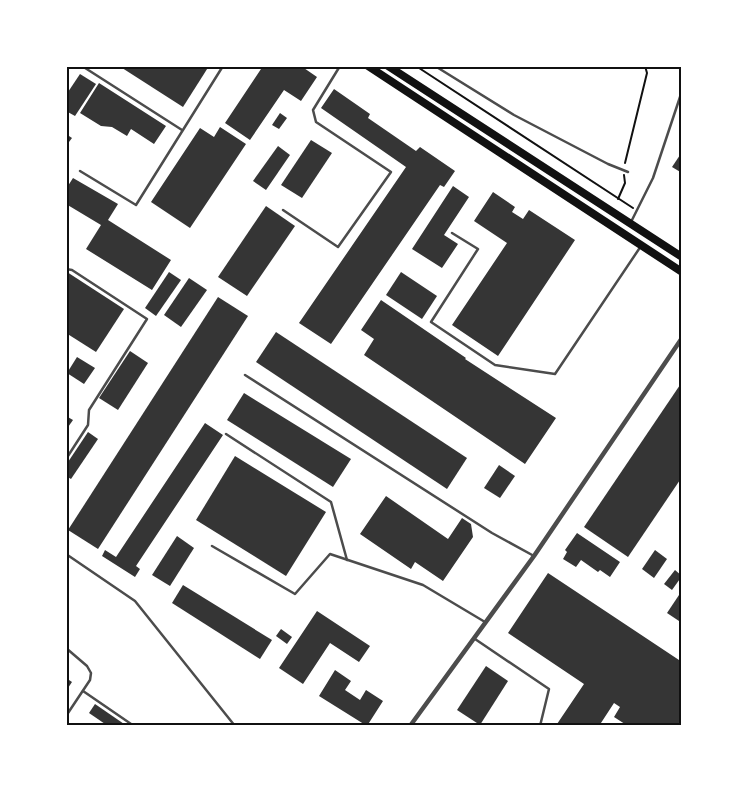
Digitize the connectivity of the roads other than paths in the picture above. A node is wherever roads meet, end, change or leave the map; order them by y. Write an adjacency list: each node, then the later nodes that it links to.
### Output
1 (82, 66): 8 (lane)
2 (223, 66): 8 (lane)
3 (340, 66): 11 (lane)
4 (368, 66): 14 (highway)
5 (388, 66): 12 (highway)
6 (435, 66): 10 (lane)
7 (682, 91): 12 (lane)
8 (182, 130): 9 (lane)
9 (80, 171)
10 (628, 172)
11 (283, 210)
12 (631, 223): 15 (highway)
13 (452, 233): 14 (lane)
14 (641, 245): 17 (highway)
15 (682, 256)
16 (66, 270): 21 (lane)
17 (682, 272)
18 (682, 338): 24 (street)
19 (245, 375): 24 (lane)
20 (226, 434): 25 (lane)
21 (66, 459)
22 (212, 546): 25 (lane)
23 (66, 554): 32 (lane)
24 (534, 556): 26 (street)
25 (347, 560): 26 (lane)
26 (486, 623): 27 (street)
27 (475, 639): 33 (street); 34 (lane)
28 (66, 648): 29 (lane)
29 (82, 691): 30 (lane); 31 (lane)
30 (66, 716)
31 (134, 726)
32 (235, 726)
33 (410, 726)
34 (540, 726)

